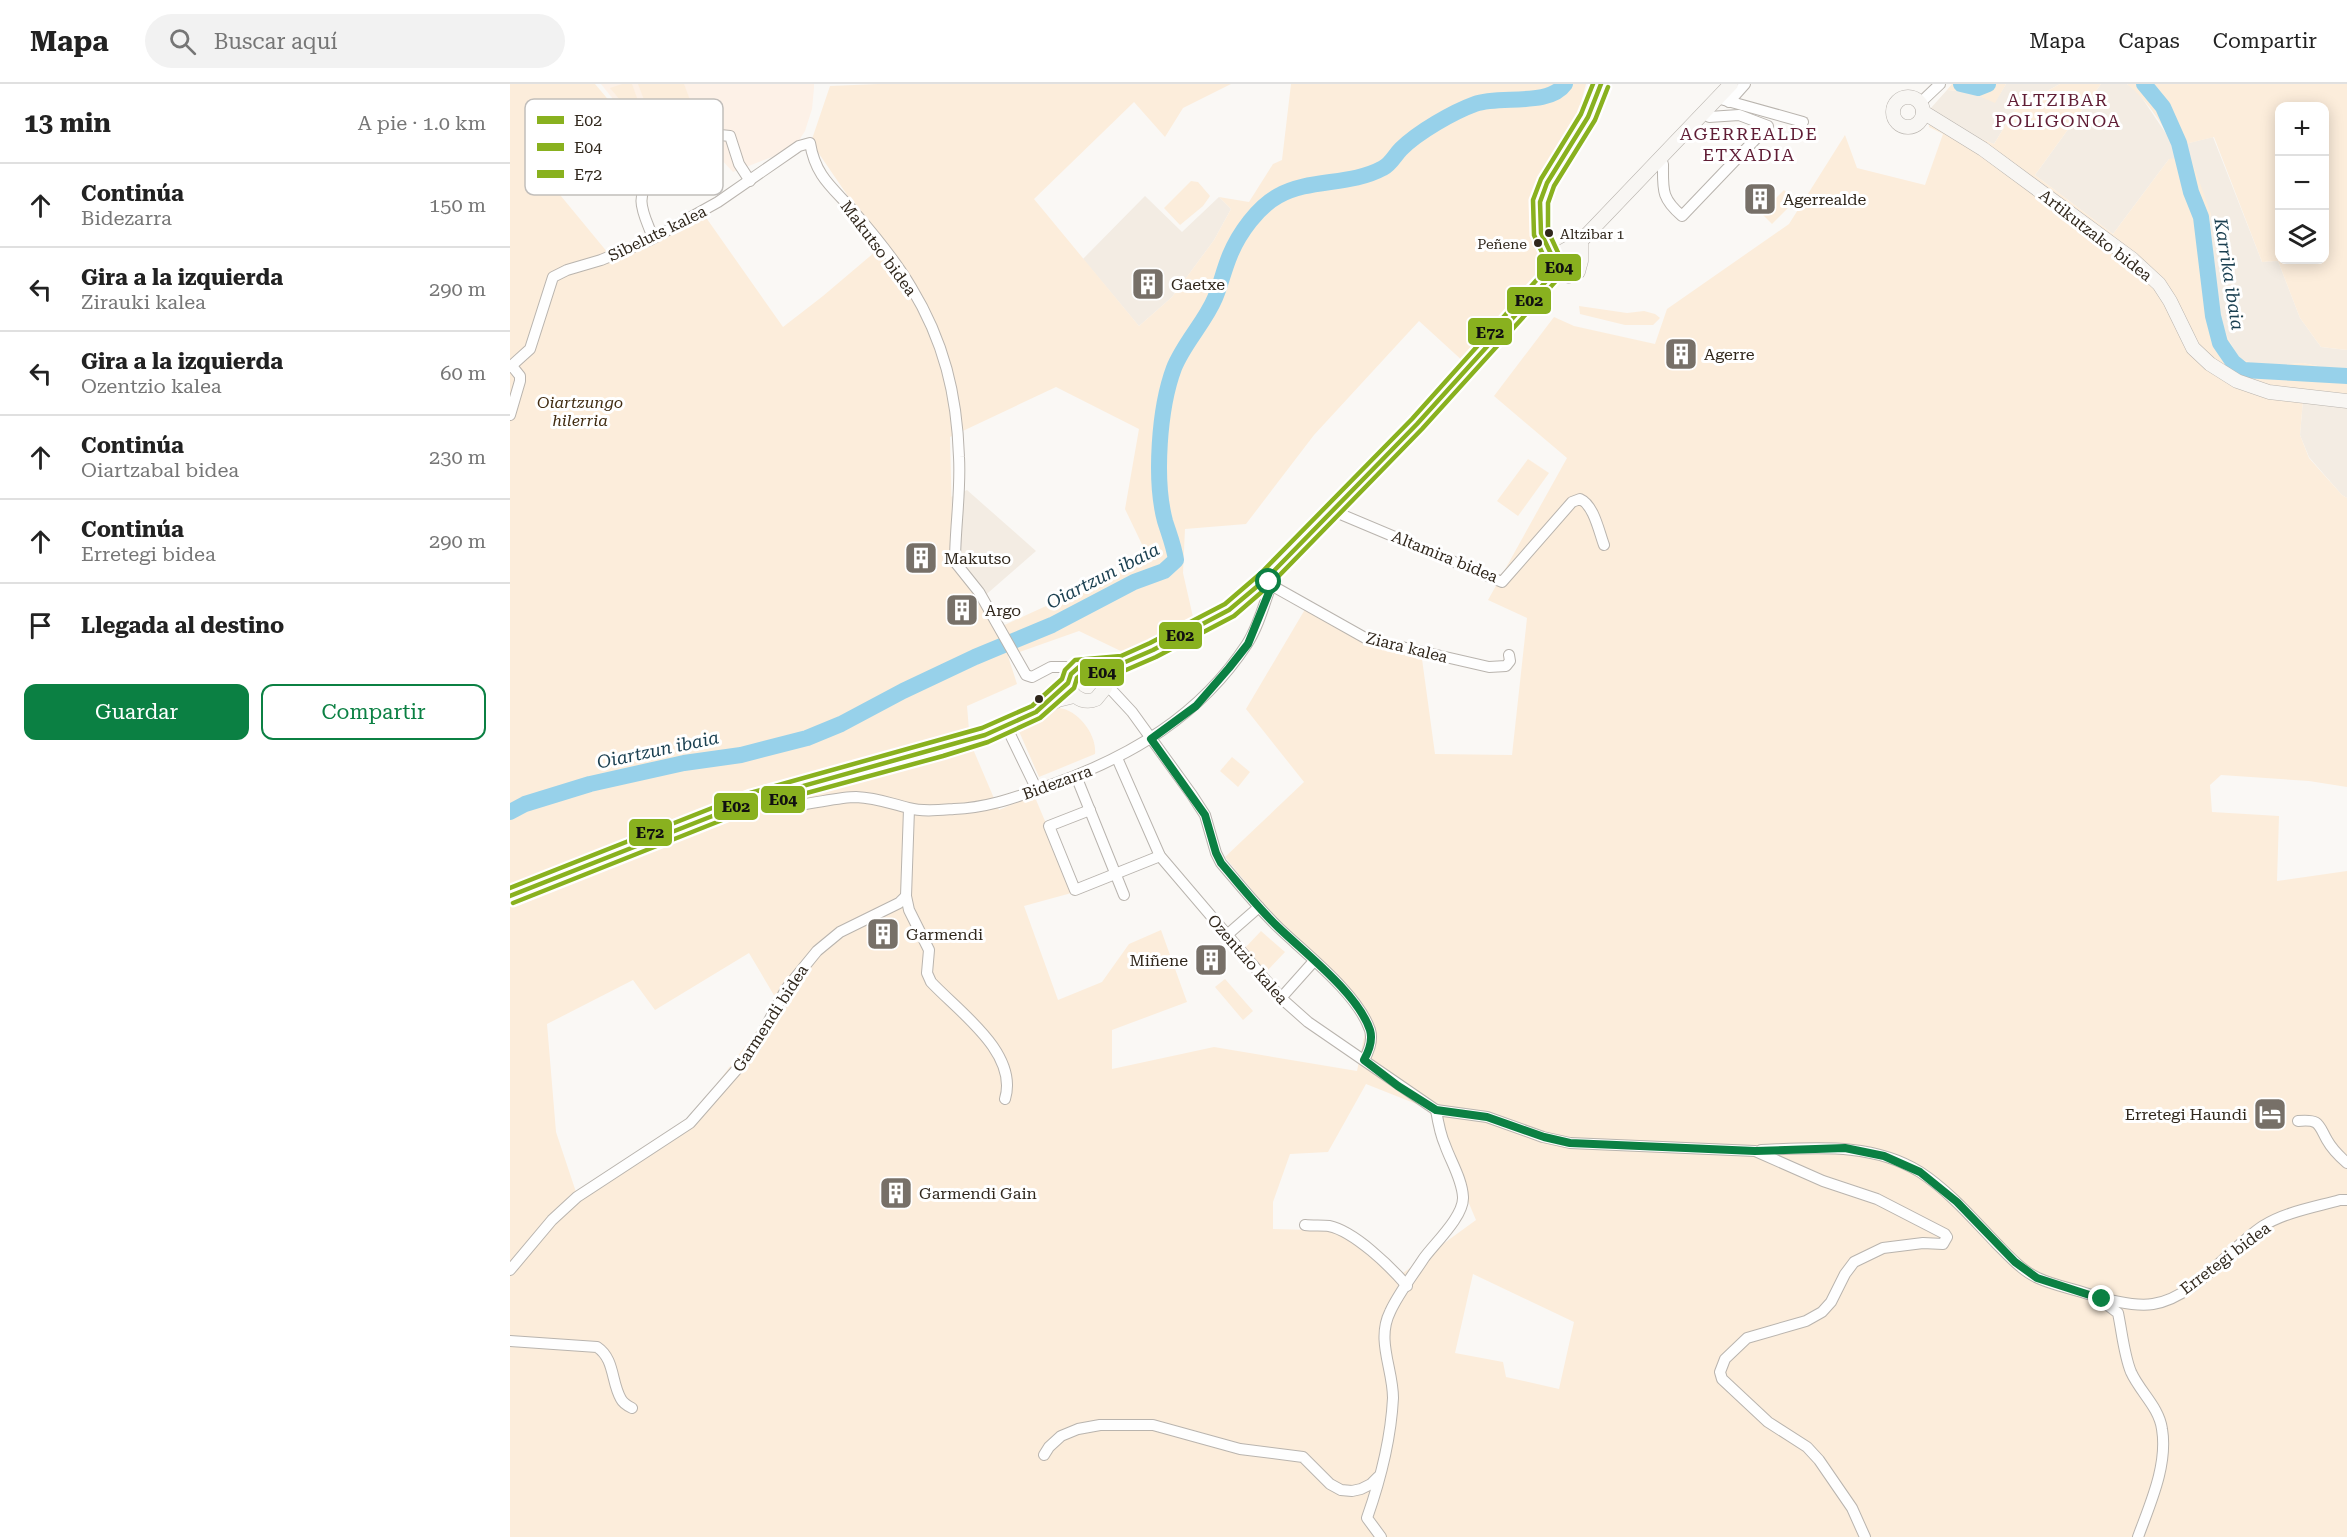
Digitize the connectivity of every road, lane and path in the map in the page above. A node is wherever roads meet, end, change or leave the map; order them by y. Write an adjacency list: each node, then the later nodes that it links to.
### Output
1 (1601, 84): 19 (street)
2 (1731, 84): 7 (street)
3 (1745, 84): 7 (street)
4 (1900, 84): 6 (street)
5 (1939, 85): 8 (street)
6 (1906, 98): 8 (street); 8 (street)
7 (1723, 100): 9 (street); 10 (street)
8 (1921, 108): 21 (street, Artikutzako bidea)
9 (1703, 112): 13 (street); 13 (street)
10 (1803, 122)
11 (723, 135): 14 (street)
12 (810, 143): 14 (street, Sibeluts kalea); 29 (street, Makutso bidea)
13 (1658, 160): 17 (street)
14 (750, 181): 16 (street, Sibeluts kalea)
15 (641, 195): 16 (street)
16 (653, 238): 20 (street, Sibeluts kalea)
17 (1581, 241): 18 (street); 19 (street)
18 (1579, 256): 19 (street); 19 (street)
19 (1556, 261): 23 (street)
20 (511, 366): 22 (street, Sibeluts kalea)
21 (2347, 401)
22 (510, 415)
23 (1333, 511): 24 (street, Altamira bidea); 25 (street)
24 (1604, 545)
25 (1269, 582): 26 (street, Ziara kalea); 27 (street); 36 (street, Bidezarra)
26 (1509, 655)
27 (1123, 663): 28 (street); 31 (street)
28 (1094, 666): 30 (street); 31 (street)
29 (1058, 667): 30 (street); 32 (street)
30 (1079, 667): 32 (street)
31 (1106, 683): 33 (street); 34 (street)
32 (1070, 686): 33 (street); 35 (street)
33 (1096, 699): 34 (street)
34 (1122, 701): 36 (street)
35 (1006, 726): 39 (street); 40 (street)
36 (1151, 739): 37 (street, Bidezarra); 48 (street)
37 (1117, 758): 38 (street, Bidezarra); 43 (street, Ozentzio kalea)
38 (1076, 776): 39 (street, Bidezarra); 42 (street)
39 (1037, 790): 41 (street, Bidezarra)
40 (753, 800): 41 (street, Bidezarra); 46 (street)
41 (909, 808): 47 (street)
42 (1090, 810): 44 (street); 44 (street)
43 (1160, 856): 44 (street); 49 (street, Ozentzio kalea)
44 (1115, 874): 45 (street)
45 (1124, 895)
46 (510, 896)
47 (906, 896): 53 (street); 60 (street, Garmendi bidea)
48 (1259, 907): 49 (street); 50 (street)
49 (1227, 935): 51 (street, Ozentzio kalea)
50 (1314, 960): 51 (street); 52 (street)
51 (1281, 998): 52 (street, Ozentzio kalea)
52 (1364, 1060): 54 (street, Ozentzio kalea)
53 (1005, 1099)
54 (1436, 1110): 56 (street, Erretegi bidea); 61 (street)
55 (2298, 1121): 57 (street)
56 (1755, 1151): 62 (street, Erretegi bidea); 68 (street)
57 (2347, 1163)
58 (2347, 1200): 62 (street, Erretegi bidea)
59 (1305, 1226): 61 (street)
60 (510, 1270)
61 (1407, 1286): 66 (street)
62 (2090, 1295): 69 (street)
63 (510, 1341): 64 (street)
64 (632, 1408)
65 (1044, 1455): 66 (street)
66 (1378, 1476): 67 (street)
67 (1381, 1537)
68 (1865, 1537)
69 (2138, 1537)

